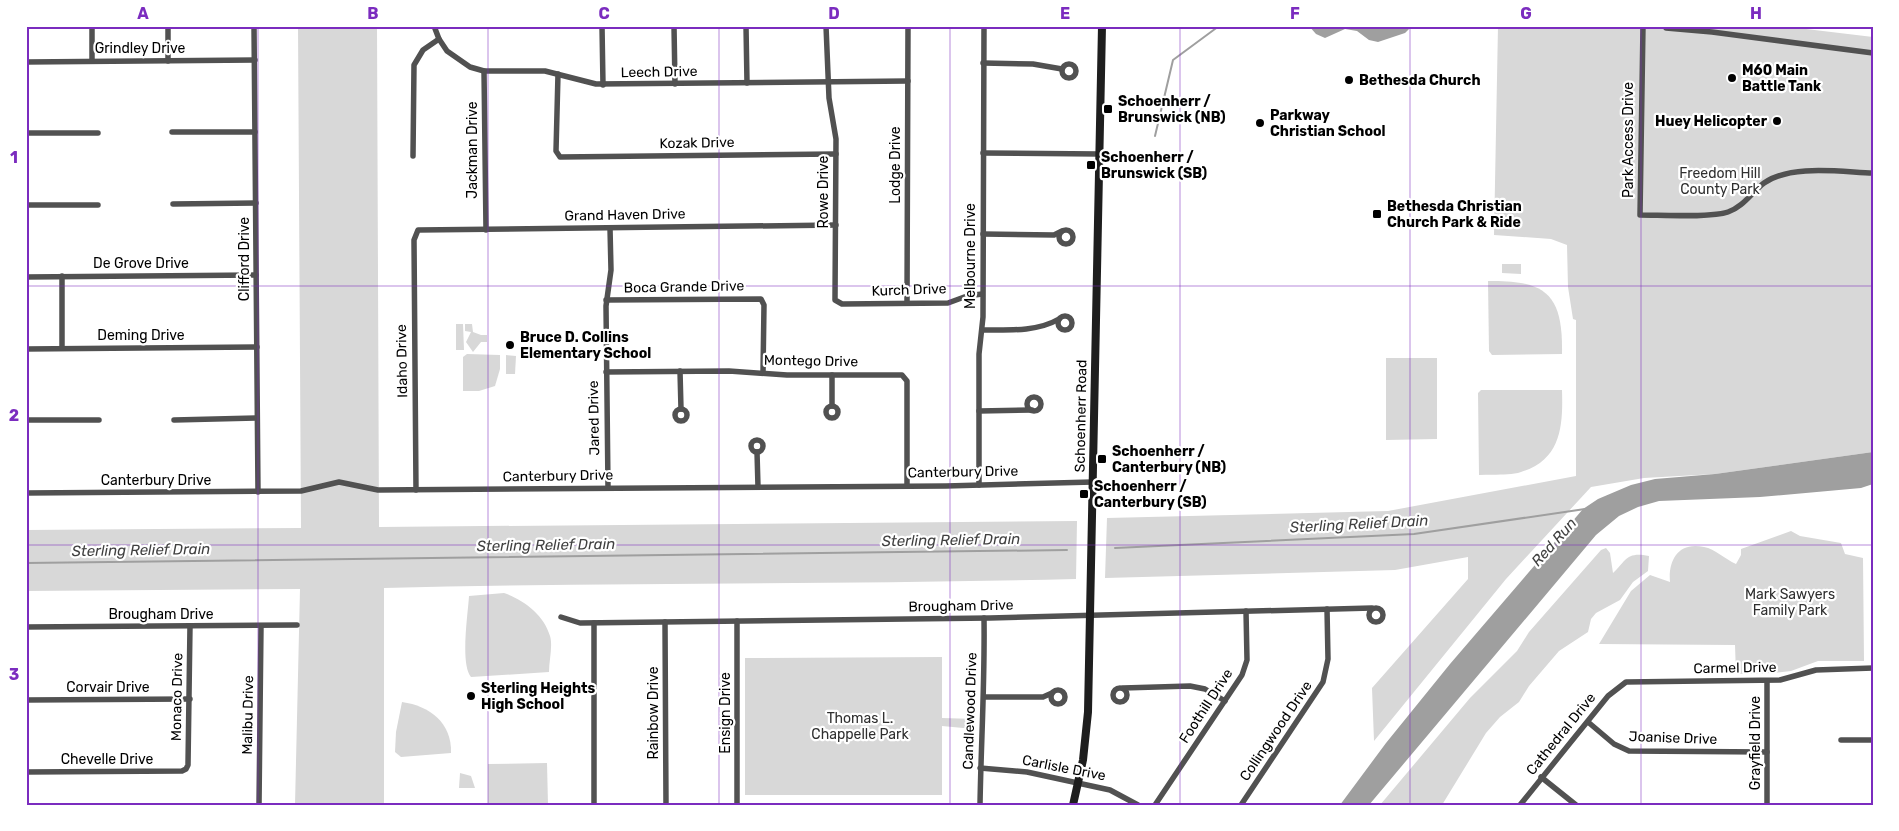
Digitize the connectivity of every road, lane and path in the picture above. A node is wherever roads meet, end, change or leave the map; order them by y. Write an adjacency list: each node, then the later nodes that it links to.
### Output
1 (92, 26): 17 (street)
2 (168, 26): 18 (street)
3 (254, 26): 16 (street, Clifford Drive)
4 (434, 26): 14 (street, Leech Drive)
5 (602, 26): 28 (street)
6 (674, 26): 27 (street)
7 (746, 26): 26 (street)
8 (826, 26): 24 (street, Rowe Drive)
9 (908, 26): 25 (street, Lodge Drive)
10 (984, 26): 20 (street, Melbourne Drive)
11 (1102, 26): 35 (main road, Schoenherr Road)
12 (1643, 27): 37 (street, Park Access Drive)
13 (1666, 28): 15 (street)
14 (439, 39): 22 (street, Leech Drive); 36 (street)
15 (1873, 53)
16 (254, 60): 18 (street, Grindley Drive); 30 (street, Clifford Drive)
17 (92, 61): 18 (street, Grindley Drive); 19 (street, Grindley Drive)
18 (168, 61)
19 (26, 62)
20 (983, 63): 21 (street); 33 (street, Melbourne Drive)
21 (1062, 68)
22 (484, 71): 23 (street, Leech Drive); 44 (street, Jackman Drive)
23 (558, 74): 28 (street, Leech Drive); 34 (street, Kozak Drive)
24 (828, 82): 25 (street, Leech Drive); 26 (street, Leech Drive); 34 (street, Rowe Drive)
25 (908, 82): 56 (street, Lodge Drive)
26 (746, 83): 27 (street, Leech Drive)
27 (674, 84): 28 (street, Leech Drive)
28 (603, 85)
29 (172, 132): 30 (street)
30 (255, 132): 38 (street, Clifford Drive)
31 (26, 133): 32 (street)
32 (98, 133)
33 (983, 153): 35 (street); 47 (street, Melbourne Drive)
34 (836, 154): 42 (street, Rowe Drive)
35 (1100, 154): 79 (main road, Schoenherr Road)
36 (413, 156)
37 (1873, 173)
38 (256, 203): 39 (street); 50 (street, Clifford Drive)
39 (173, 204)
40 (26, 205): 41 (street)
41 (98, 205)
42 (836, 225): 43 (street, Grand Haven Drive); 55 (street, Rowe Drive)
43 (610, 228): 44 (street, Grand Haven Drive); 54 (street, Jared Drive)
44 (486, 230): 46 (street, Grand Haven Drive)
45 (1062, 231): 48 (street); 49 (street); 49 (street)
46 (416, 232): 84 (street, Idaho Drive)
47 (983, 234): 48 (street); 53 (street, Melbourne Drive)
48 (1054, 235): 49 (street)
49 (1060, 240)
50 (256, 275): 51 (street, De Grove Drive); 61 (street, Clifford Drive)
51 (62, 276): 52 (street, De Grove Drive); 62 (street)
52 (26, 277)
53 (982, 294): 56 (street, Kurch Drive); 60 (street, Melbourne Drive)
54 (606, 300): 65 (street, Jared Drive); 66 (street, Boca Grande Drive)
55 (836, 302): 56 (street, Kurch Drive)
56 (907, 303)
57 (1059, 319): 58 (street); 59 (street); 59 (street)
58 (1052, 323): 59 (street); 60 (street)
59 (1059, 327)
60 (982, 330): 72 (street, Melbourne Drive)
61 (257, 347): 62 (street, Deming Drive); 74 (street, Clifford Drive)
62 (62, 348): 63 (street, Deming Drive)
63 (26, 349)
64 (680, 371): 65 (street, Montego Drive); 66 (street, Montego Drive); 70 (street)
65 (606, 372): 83 (street, Jared Drive)
66 (763, 374): 67 (street, Montego Drive)
67 (832, 375): 69 (street); 81 (street, Montego Drive)
68 (1027, 403): 71 (street); 71 (street); 73 (street)
69 (832, 406)
70 (681, 409)
71 (1032, 410): 73 (street)
72 (979, 411): 73 (street); 80 (street, Melbourne Drive)
73 (1023, 411)
74 (257, 418): 77 (street); 85 (street, Clifford Drive)
75 (26, 420): 76 (street)
76 (99, 420)
77 (174, 420)
78 (757, 452): 82 (street)
79 (1092, 482): 80 (street, Canterbury Drive); 91 (main road, Schoenherr Road)
80 (979, 484): 81 (street, Canterbury Drive)
81 (907, 486): 82 (street, Canterbury Drive)
82 (758, 487): 83 (street, Canterbury Drive)
83 (608, 488): 84 (street, Canterbury Drive)
84 (416, 490): 85 (street, Canterbury Drive)
85 (258, 492): 86 (street, Canterbury Drive)
86 (26, 493)
87 (1327, 608): 89 (street, Brougham Drive); 90 (street, Brougham Drive); 132 (street, Collingwood Drive)
88 (1372, 608): 89 (street, Brougham Drive); 92 (street); 92 (street)
89 (1363, 609): 92 (street)
90 (1246, 611): 91 (street, Brougham Drive); 113 (street, Foothill Drive)
91 (1090, 616): 94 (street, Brougham Drive); 123 (main road, Schoenherr Road)
92 (1369, 616)
93 (561, 617): 96 (street, Brougham Drive)
94 (984, 618): 95 (street, Brougham Drive); 109 (street, Candlewood Drive)
95 (737, 621): 97 (street, Brougham Drive); 127 (street, Ensign Drive)
96 (594, 622): 97 (street, Brougham Drive); 125 (street)
97 (665, 622): 126 (street, Rainbow Drive)
98 (297, 625): 100 (street, Brougham Drive)
99 (190, 626): 100 (street, Brougham Drive); 101 (street, Brougham Drive); 111 (street, Monaco Drive)
100 (261, 626): 124 (street, Malibu Drive)
101 (26, 627)
102 (1873, 668): 103 (street, Carmel Drive)
103 (1767, 681): 104 (street, Carmel Drive); 118 (street, Grayfield Drive)
104 (1626, 682): 115 (street, Cathedral Drive)
105 (1123, 688): 106 (street); 108 (street); 108 (street)
106 (1133, 688): 108 (street); 113 (street)
107 (1052, 693): 110 (street); 114 (street); 114 (street)
108 (1127, 696)
109 (984, 697): 110 (street); 119 (street, Candlewood Drive)
110 (1043, 697): 114 (street)
111 (190, 699): 112 (street, Corvair Drive); 120 (street, Monaco Drive)
112 (26, 700)
113 (1225, 700): 131 (street, Foothill Drive)
114 (1052, 702)
115 (1588, 722): 118 (street, Joanise Drive); 122 (street, Cathedral Drive)
116 (1841, 740): 117 (street)
117 (1873, 740)
118 (1767, 752): 135 (street, Grayfield Drive)
119 (980, 768): 123 (street, Carlisle Drive); 128 (street, Candlewood Drive)
120 (186, 769): 121 (street, Chevelle Drive)
121 (26, 772)
122 (1541, 777): 133 (street, Cathedral Drive); 134 (street)
123 (1078, 783): 129 (main road, Schoenherr Road); 130 (street, Carlisle Drive)
124 (259, 805)
125 (594, 805)
126 (666, 805)
127 (738, 805)
128 (980, 805)
129 (1073, 805)
130 (1138, 805)
131 (1155, 805)
132 (1241, 805)
133 (1520, 805)
134 (1576, 805)
135 (1767, 805)

